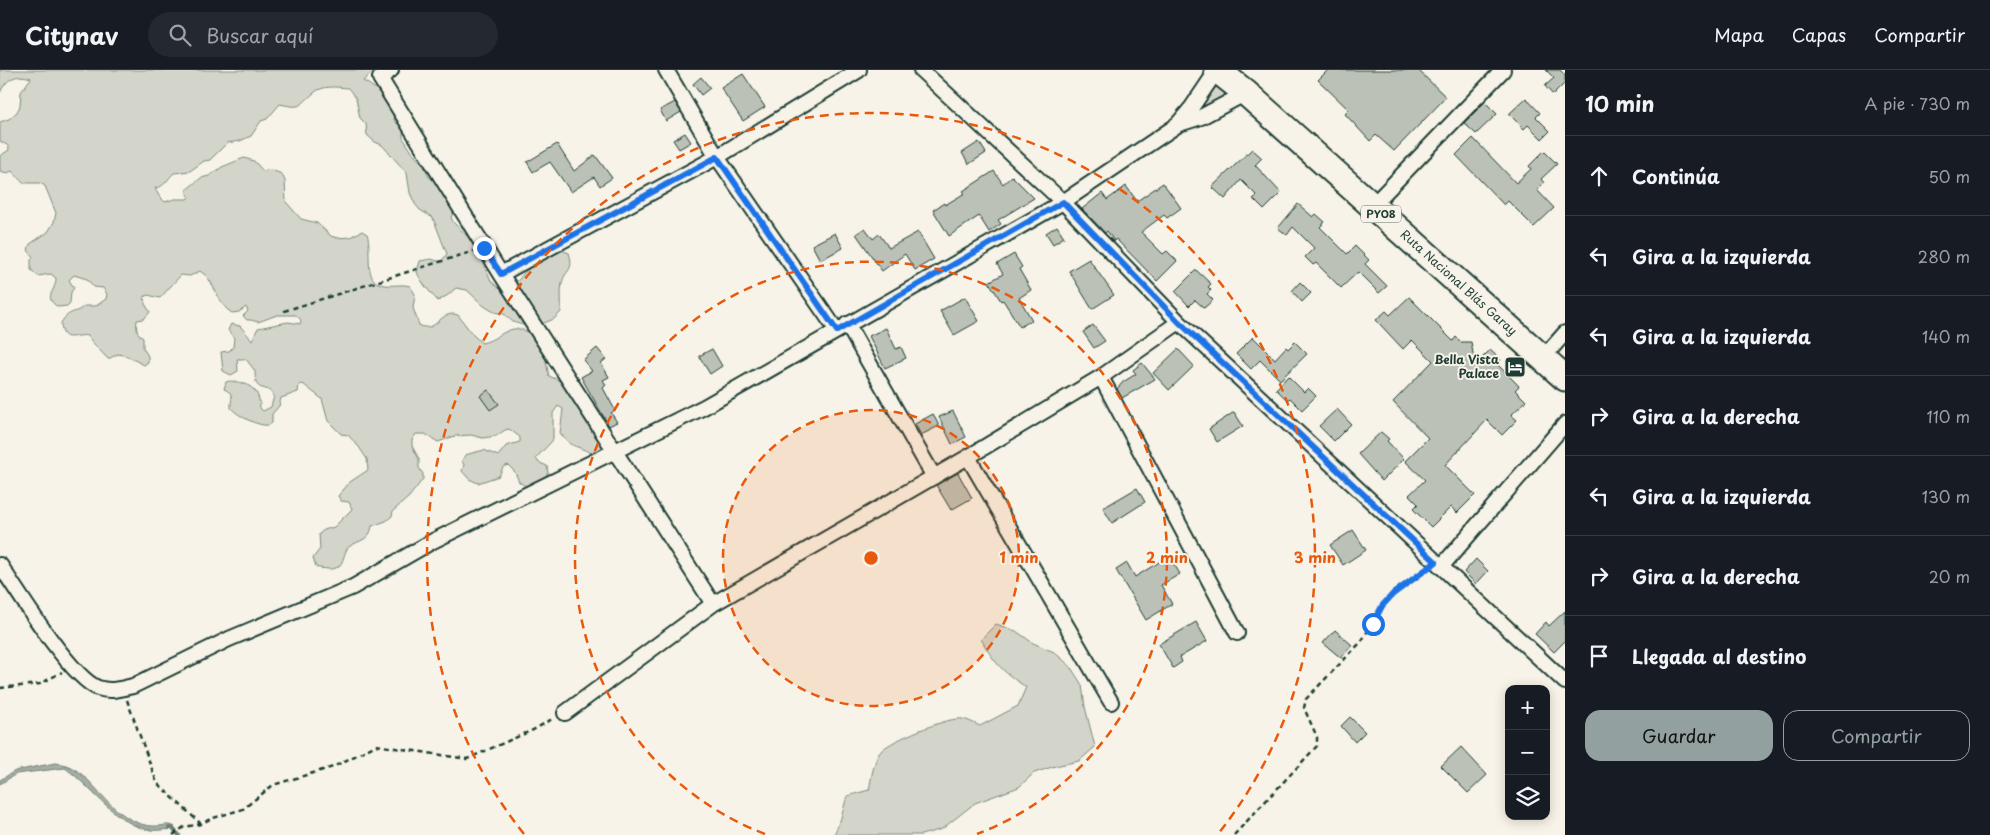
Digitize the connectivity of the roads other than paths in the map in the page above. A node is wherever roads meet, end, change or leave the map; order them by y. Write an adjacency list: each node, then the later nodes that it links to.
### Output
1 (391, 70): 11 (street)
2 (666, 70): 8 (street)
3 (859, 70): 8 (street)
4 (920, 70): 9 (street)
5 (1503, 70): 10 (street)
6 (1233, 78): 7 (street); 7 (street); 10 (highway, Ruta Nacional Blás Garay / PY08)
7 (1176, 126): 9 (street)
8 (717, 157): 11 (street); 13 (street)
9 (1063, 202): 12 (street); 13 (street)
10 (1372, 206): 15 (highway, Ruta Nacional Blás Garay / PY08)
11 (501, 274): 19 (street)
12 (1179, 322): 16 (street); 23 (street)
13 (842, 328): 19 (street); 21 (street)
14 (1565, 333): 15 (street)
15 (1543, 358): 17 (highway, PY08)
16 (1101, 377): 20 (street); 25 (street)
17 (1565, 378)
18 (1565, 424): 23 (street)
19 (615, 452): 22 (street); 24 (street)
20 (968, 457): 21 (street); 27 (street)
21 (934, 477): 24 (street)
22 (0, 565)
23 (1438, 565): 26 (street)
24 (713, 604): 28 (street)
25 (1237, 633)
26 (1562, 675)
27 (1111, 702)
28 (565, 713)

